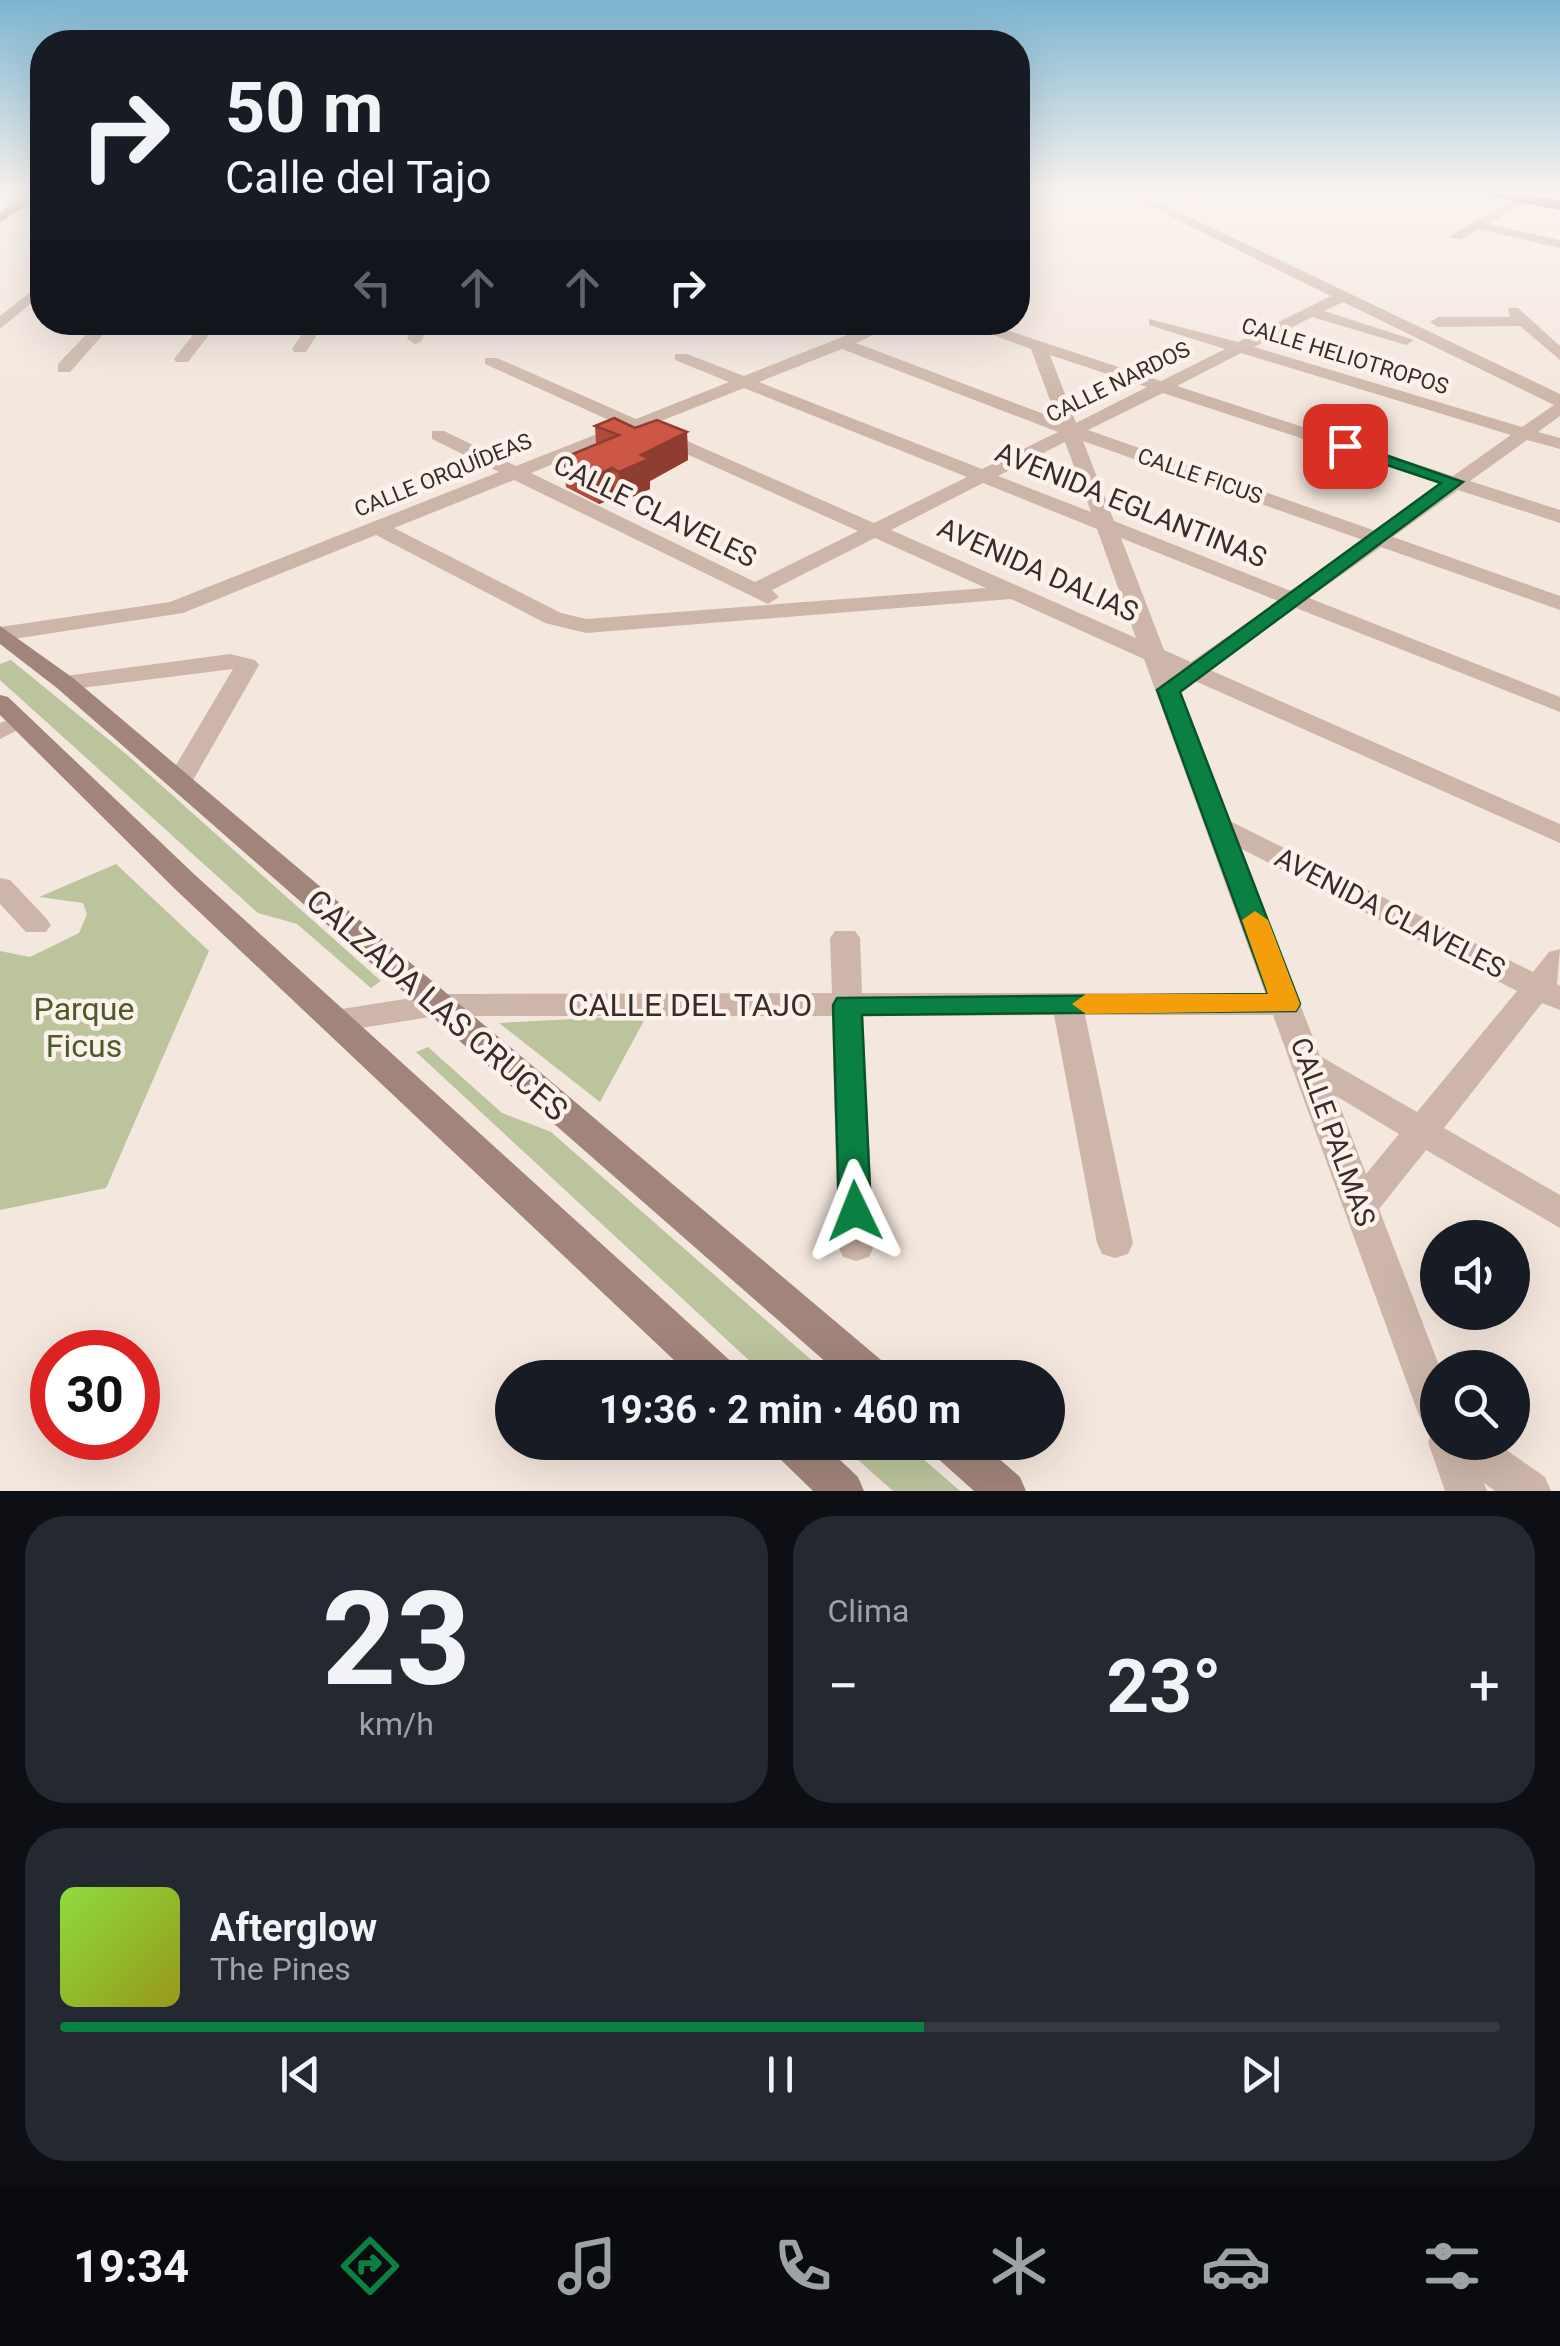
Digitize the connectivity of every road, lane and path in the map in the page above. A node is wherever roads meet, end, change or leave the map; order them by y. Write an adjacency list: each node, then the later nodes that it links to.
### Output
1 (1268, 261): 2 (street)
2 (1341, 296): 5 (street, CALLE NARDOS); 18 (street)
3 (30, 298): 9 (street)
4 (1506, 304): 6 (street)
5 (1310, 312): 18 (street); 20 (street, CALLE NARDOS)
6 (1524, 321): 8 (street); 22 (street)
7 (1154, 322): 20 (street, CALLE HELIOTROPOS)
8 (1438, 322)
9 (0, 324)
10 (96, 335): 26 (street)
11 (201, 335): 24 (street)
12 (309, 335): 21 (street)
13 (417, 335): 16 (street)
14 (863, 335): 17 (street, CALLE ORQUÍDEAS)
15 (1005, 335): 19 (street)
16 (415, 340)
17 (842, 344): 27 (street, CALLE ORQUÍDEAS); 31 (street, CALLE FICUS)
18 (1441, 344): 29 (street)
19 (1038, 346): 28 (street); 31 (street, CALLE PALMAS)
20 (1239, 348): 28 (street, CALLE NARDOS); 32 (street, CALLE HELIOTROPOS)
21 (300, 349)
22 (1560, 355)
23 (681, 357): 27 (street, AVENIDA EGLANTINAS)
24 (182, 359)
25 (490, 361): 30 (street, AVENIDA DALIAS)
26 (64, 368)
27 (744, 382): 30 (street, CALLE ORQUÍDEAS); 36 (street, AVENIDA EGLANTINAS)
28 (1163, 385): 31 (street, CALLE NARDOS); 37 (street)
29 (1560, 404): 32 (street)
30 (636, 425): 35 (street, CALLE ORQUÍDEAS); 41 (street, AVENIDA DALIAS)
31 (1070, 430): 36 (street, CALLE NARDOS); 39 (street, CALLE PALMAS); 42 (street, CALLE FICUS)
32 (1522, 432): 34 (street, CALLE HELIOTROPOS); 37 (street)
33 (438, 435): 35 (street, CALLE CLAVELES)
34 (1560, 444)
35 (515, 473): 40 (street, CALLE ORQUÍDEAS); 43 (street, CALLE CLAVELES)
36 (981, 476): 39 (street, AVENIDA EGLANTINAS); 41 (street, CALLE NARDOS)
37 (1454, 482): 38 (street); 42 (street)
38 (1560, 517)
39 (1108, 526): 45 (street, AVENIDA EGLANTINAS); 49 (street, CALLE PALMAS)
40 (378, 528): 47 (street); 48 (street, CALLE ORQUÍDEAS)
41 (874, 530): 43 (street, CALLE NARDOS); 44 (street, AVENIDA DALIAS)
42 (1376, 538): 45 (street); 46 (street, CALLE FICUS)
43 (754, 591): 47 (street, CALLE CLAVELES)
44 (1014, 592): 47 (street); 49 (street, AVENIDA DALIAS)
45 (1293, 599): 50 (street); 53 (street, AVENIDA EGLANTINAS)
46 (1560, 603)
47 (795, 610)
48 (0, 634): 51 (street, CALZADA LAS CRUCES)
49 (1155, 656): 50 (street, AVENIDA DALIAS); 52 (street, CALLE PALMAS)
50 (1194, 672): 52 (street); 57 (street, AVENIDA DALIAS)
51 (65, 683): 55 (street, CALZADA LAS CRUCES); 55 (street)
52 (1168, 690): 56 (street, CALLE PALMAS)
53 (1560, 704)
54 (7, 719): 67 (street)
55 (179, 782): 66 (street, CALZADA LAS CRUCES)
56 (1220, 827): 62 (street, AVENIDA CLAVELES); 64 (street, CALLE PALMAS)
57 (1560, 834)
58 (0, 887): 59 (street)
59 (36, 925)
60 (845, 938): 65 (street)
61 (1560, 959): 62 (street)
62 (1548, 994): 69 (street)
63 (1067, 1004): 64 (street, CALLE DEL TAJO); 65 (street, CALLE DEL TAJO); 72 (street)
64 (1286, 1004): 68 (street, CALLE PALMAS)
65 (847, 1005): 66 (street, CALLE DEL TAJO); 73 (street)
66 (437, 1006): 67 (street, CALLE DEL TAJO); 75 (street, CALZADA LAS CRUCES)
67 (335, 1020): 74 (street)
68 (1308, 1064): 69 (street); 70 (street, CALLE PALMAS)
69 (1421, 1132): 70 (street); 71 (street)
70 (1360, 1206): 76 (street, CALLE PALMAS)
71 (1560, 1213)
72 (1115, 1244)
73 (856, 1246)
74 (701, 1360)
75 (852, 1360)
76 (1420, 1365)
77 (810, 1460): 81 (street)
78 (970, 1460): 82 (street)
79 (1455, 1460): 83 (street)
80 (1486, 1460): 84 (street)
81 (843, 1491)
82 (1005, 1491)
83 (1466, 1491)
84 (1530, 1491)

